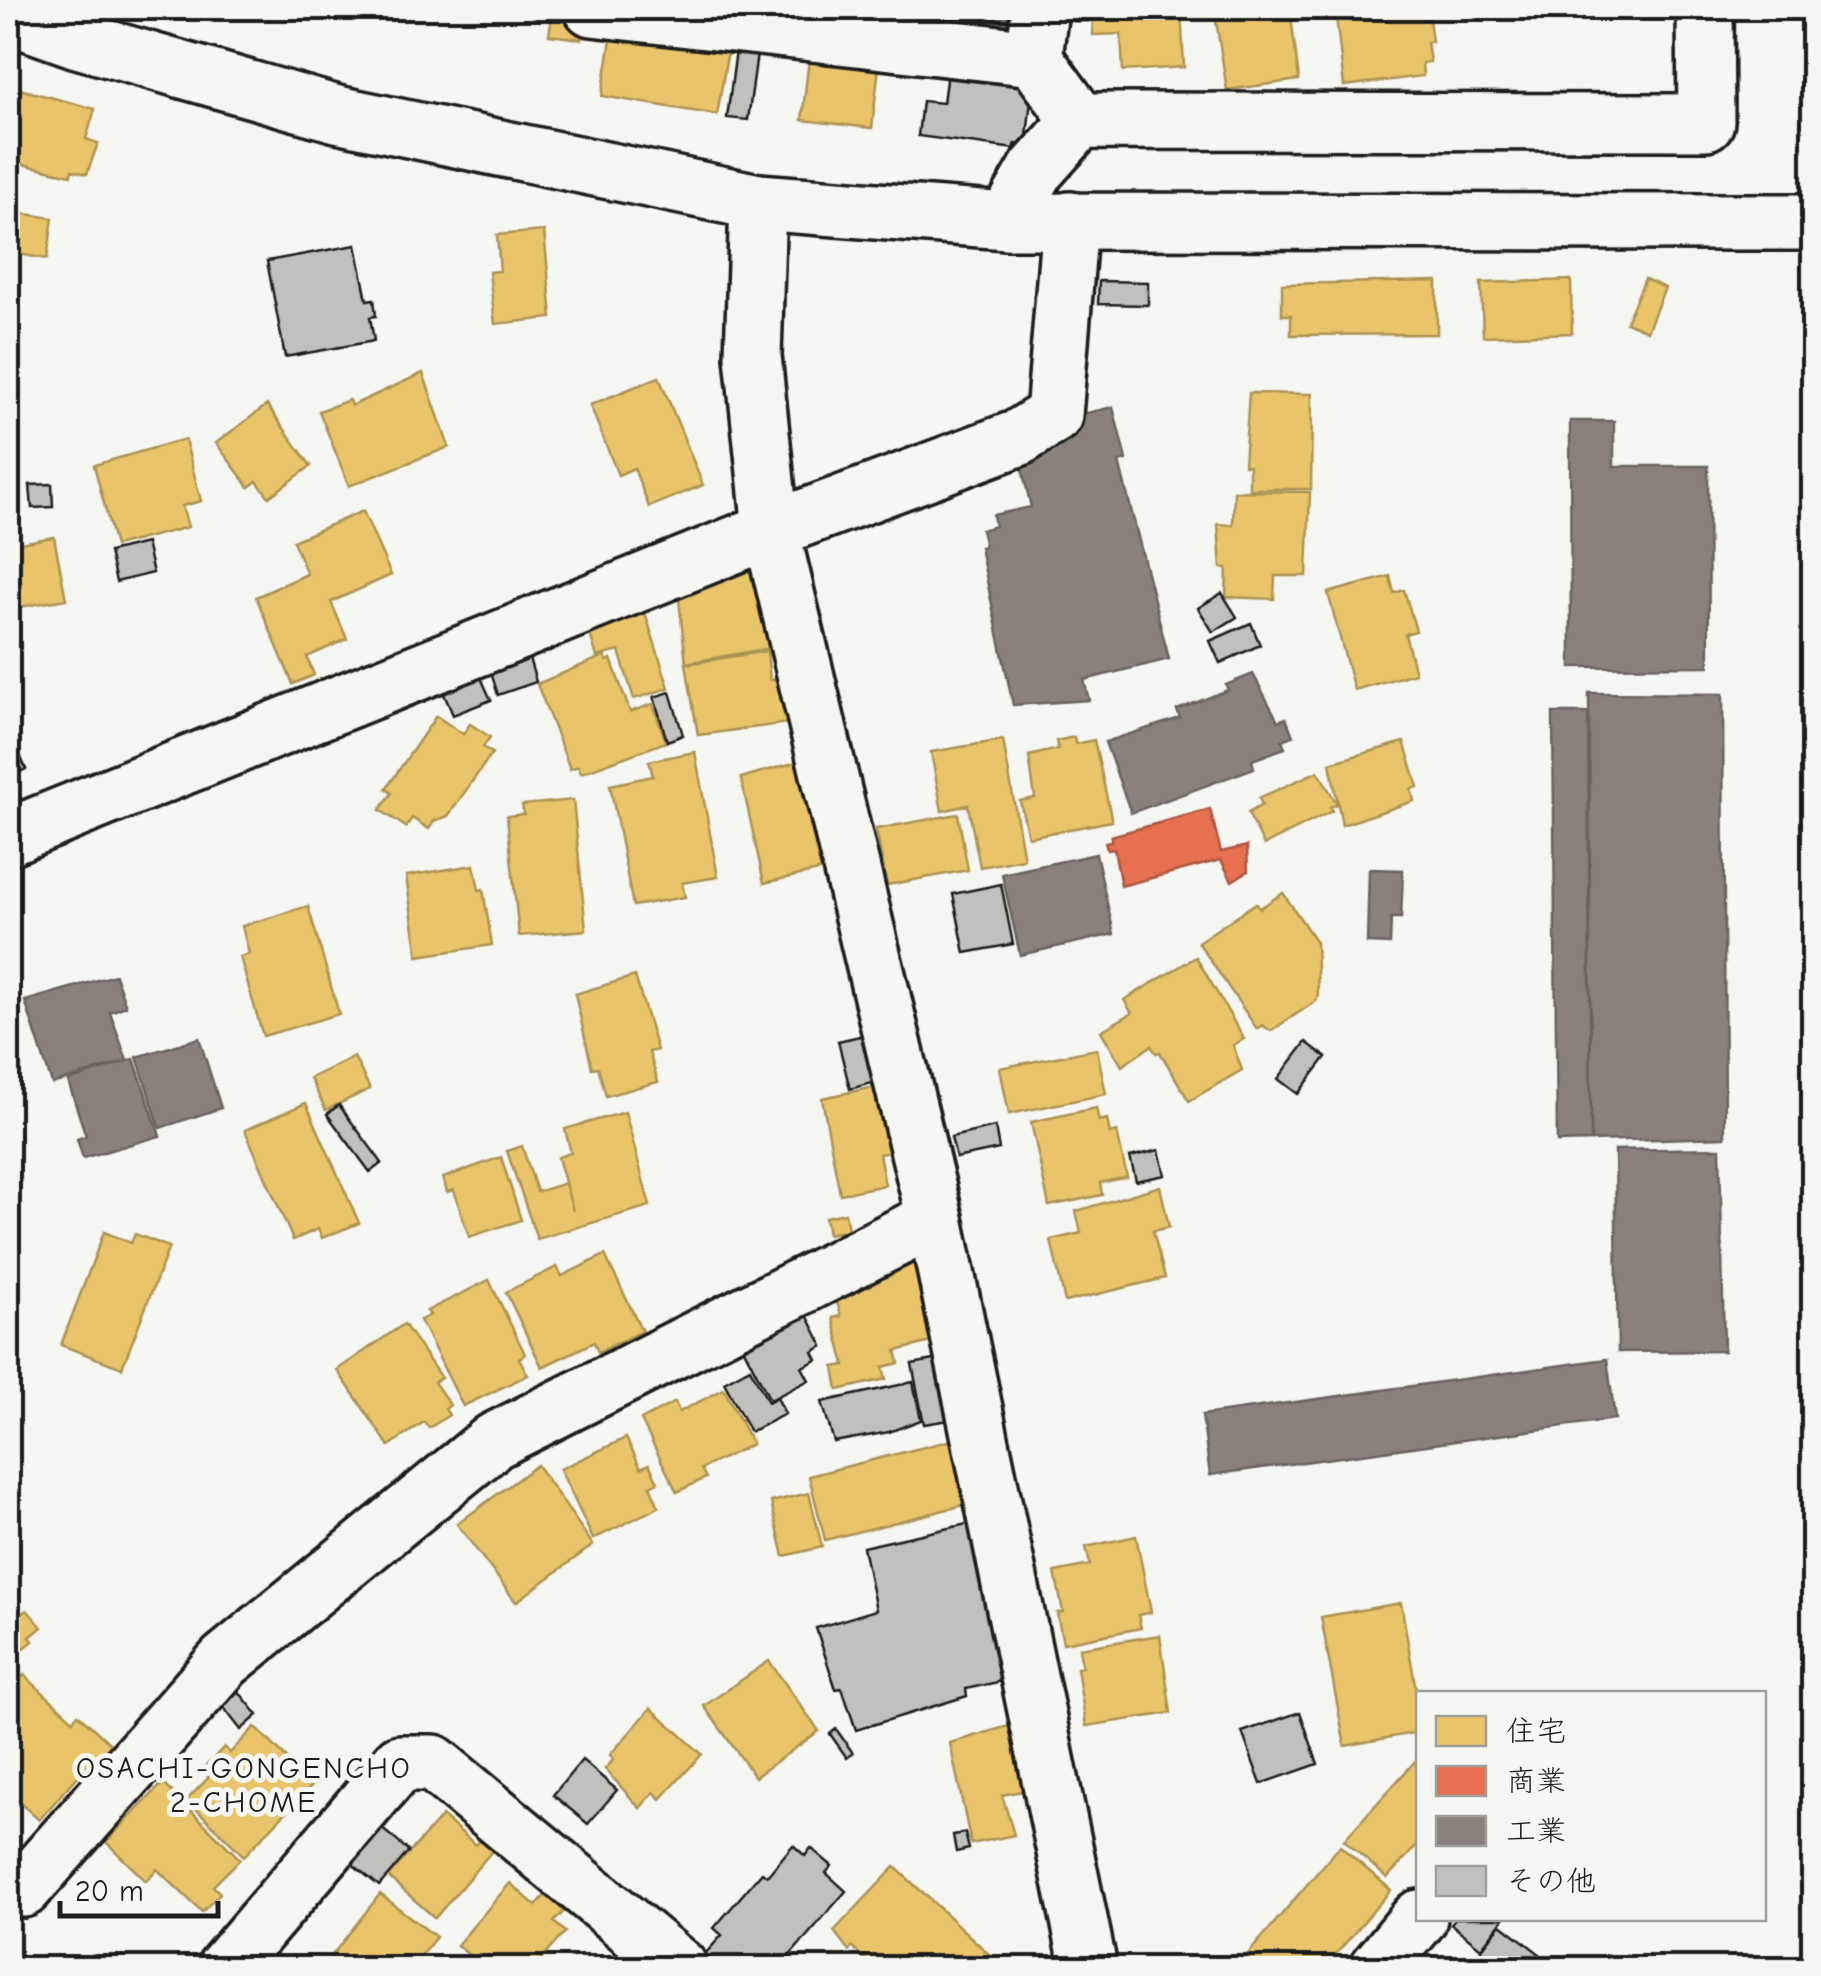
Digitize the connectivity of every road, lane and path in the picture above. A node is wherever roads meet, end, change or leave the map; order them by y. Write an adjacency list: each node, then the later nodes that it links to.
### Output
1 (592, 8): 4 (street)
2 (1705, 8): 5 (street)
3 (8, 15): 6 (street)
4 (1037, 32): 5 (street)
5 (1080, 121): 8 (street)
6 (758, 202): 8 (street); 10 (street)
7 (1070, 220): 8 (street); 9 (street); 10 (street)
8 (1007, 221)
9 (1814, 222)
10 (771, 530): 11 (street); 12 (street)
11 (8, 837)
12 (935, 1218): 13 (street); 17 (street)
13 (23, 1889)
14 (1417, 1921): 18 (street)
15 (679, 1967): 16 (street)
16 (225, 1968)
17 (1088, 1968)
18 (1378, 1968)

